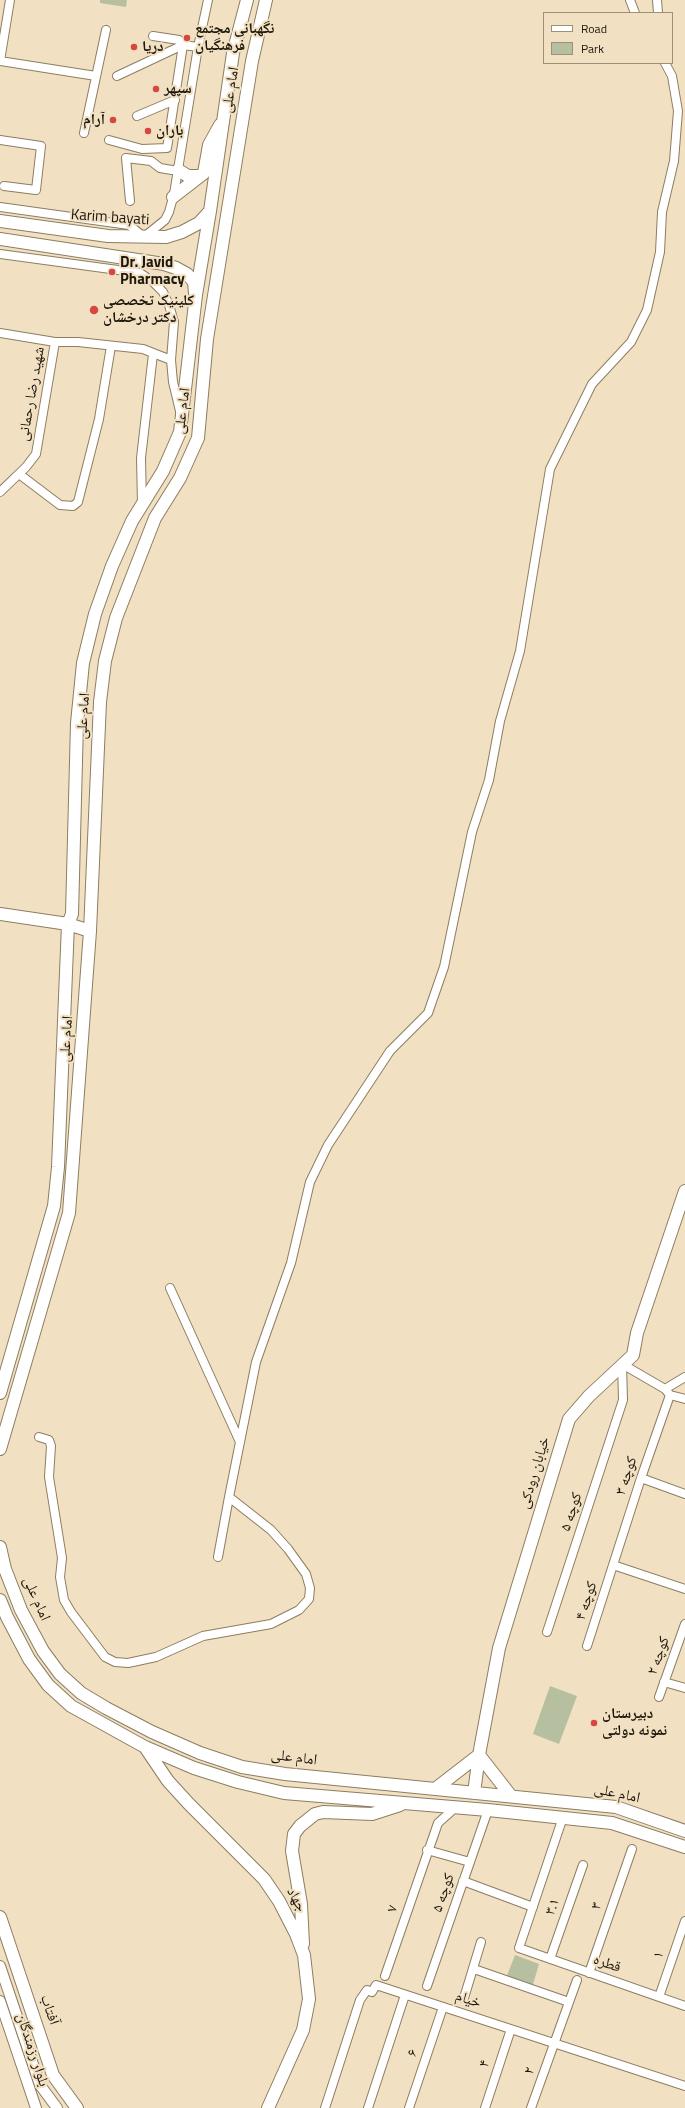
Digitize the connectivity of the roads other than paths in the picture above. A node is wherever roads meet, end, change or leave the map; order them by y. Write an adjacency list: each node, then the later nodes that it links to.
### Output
1 (10, 0): 13 (street)
2 (208, 0): 12 (street)
3 (248, 0): 20 (main road, امام علی)
4 (266, 0): 46 (main road, امام علی)
5 (630, 0): 7 (street)
6 (657, 0): 8 (street)
7 (636, 12)
8 (658, 12)
9 (106, 30): 16 (street)
10 (154, 36): 11 (street)
11 (183, 45): 12 (street); 17 (street); 19 (street)
12 (198, 47): 25 (street)
13 (0, 61): 16 (street)
14 (666, 64): 18 (street)
15 (669, 64): 18 (street)
16 (96, 76): 22 (street)
17 (117, 76)
18 (672, 76): 63 (street)
19 (175, 100): 21 (street); 24 (street)
20 (225, 115): 26 (main road); 31 (main road, امام علی)
21 (138, 116)
22 (84, 133)
23 (0, 140): 27 (street)
24 (109, 140)
25 (178, 170): 26 (main road); 28 (street); 29 (street)
26 (202, 175): 28 (main road)
27 (4, 186)
28 (173, 197): 34 (street)
29 (130, 201)
30 (0, 207): 34 (street)
31 (210, 211): 34 (main road, Karim bayati); 38 (main road, امام علی)
32 (2, 219): 33 (main road, Karim bayati)
33 (72, 232): 34 (main road, Karim bayati); 36 (main road)
34 (144, 237)
35 (0, 239): 36 (main road)
36 (68, 249): 38 (main road)
37 (0, 254): 43 (street)
38 (196, 295): 44 (main road, امام علی)
39 (0, 333): 40 (street, شهید رضا رحمانی)
40 (55, 342): 41 (street); 47 (street, شهید رضا رحمانی)
41 (111, 346): 42 (street); 47 (street)
42 (153, 354): 43 (street); 49 (street)
43 (171, 360): 44 (street)
44 (182, 415): 45 (main road, امام علی)
45 (180, 432): 46 (main road); 49 (main road, امام علی)
46 (198, 438): 52 (main road, امام علی)
47 (19, 474): 48 (street, شهید رضا رحمانی)
48 (0, 492)
49 (142, 504): 51 (main road, امام علی)
50 (0, 914): 51 (main road)
51 (68, 924): 52 (main road); 54 (main road, امام علی)
52 (90, 931): 55 (main road, امام علی)
53 (685, 1191): 57 (main road, خیابان رودکی)
54 (54, 1206): 55 (main road); 60 (main road, امام علی)
55 (70, 1209): 64 (main road, امام علی)
56 (170, 1288): 63 (street)
57 (622, 1364): 59 (street); 74 (street, کوچه ۵); 80 (main road, خیابان رودکی)
58 (685, 1377): 59 (street)
59 (667, 1392): 61 (street); 65 (street, کوچه ۳)
60 (0, 1393)
61 (683, 1399)
62 (39, 1437): 67 (street)
63 (240, 1442): 67 (street)
64 (0, 1449)
65 (641, 1478): 66 (street); 70 (street, کوچه ۳)
66 (685, 1494)
67 (229, 1497): 69 (street)
68 (0, 1547): 81 (main road, امام علی)
69 (218, 1557)
70 (613, 1565): 71 (street); 75 (street, کوچه ۴)
71 (685, 1589)
72 (0, 1600): 79 (main road, امام علی)
73 (685, 1624): 76 (street, کوچه ۲)
74 (547, 1632)
75 (587, 1646)
76 (664, 1682): 77 (street); 78 (street, کوچه ۲)
77 (685, 1688)
78 (659, 1697)
79 (145, 1746): 84 (main road, امام علی); 99 (main road, جهاد)
80 (479, 1755): 81 (main road); 82 (main road, خیابان رودکی); 83 (main road)
81 (435, 1789): 82 (main road, امام علی)
82 (474, 1793): 83 (main road, امام علی)
83 (510, 1796): 88 (main road, امام علی)
84 (405, 1803): 85 (main road, امام علی); 99 (main road)
85 (456, 1808): 86 (main road, امام علی); 91 (street, ۷)
86 (488, 1810): 87 (main road, امام علی); 92 (street, کوچه ۵)
87 (564, 1817): 89 (main road, امام علی); 95 (street)
88 (685, 1831)
89 (685, 1847)
90 (632, 1849): 103 (street, ۳)
91 (427, 1850): 92 (street); 104 (street, ۷)
92 (470, 1862): 94 (street, کوچه ۵)
93 (583, 1865): 100 (street, ۳.۱)
94 (463, 1881): 95 (street); 106 (street, کوچه ۵)
95 (533, 1906): 100 (street, قطره)
96 (0, 1917): 119 (main road, آفتاب)
97 (685, 1921): 108 (street, ۱)
98 (482, 1942): 102 (street)
99 (304, 1955): 120 (main road, جهاد)
100 (550, 1959): 103 (street, قطره)
101 (0, 1966): 118 (street, بلوار رزمندگان)
102 (474, 1969): 109 (street); 111 (street)
103 (589, 1972): 108 (street, قطره)
104 (385, 1976)
105 (577, 1980): 111 (street)
106 (427, 1986)
107 (405, 1994): 113 (street, خیام); 121 (street, خیام); 122 (street)
108 (659, 1997): 112 (street, قطره)
109 (464, 1998)
110 (0, 2001): 117 (street, بلوار رزمندگان)
111 (569, 2002): 115 (street)
112 (685, 2006)
113 (443, 2007): 114 (street, خیام); 123 (street, ۶)
114 (511, 2029): 115 (street, خیام); 124 (street, ۴)
115 (553, 2043): 116 (street, خیام); 125 (street, ۲)
116 (685, 2086)
117 (36, 2108)
118 (57, 2108)
119 (77, 2108)
120 (268, 2108)
121 (325, 2108)
122 (368, 2108)
123 (409, 2108)
124 (485, 2108)
125 (531, 2108)

